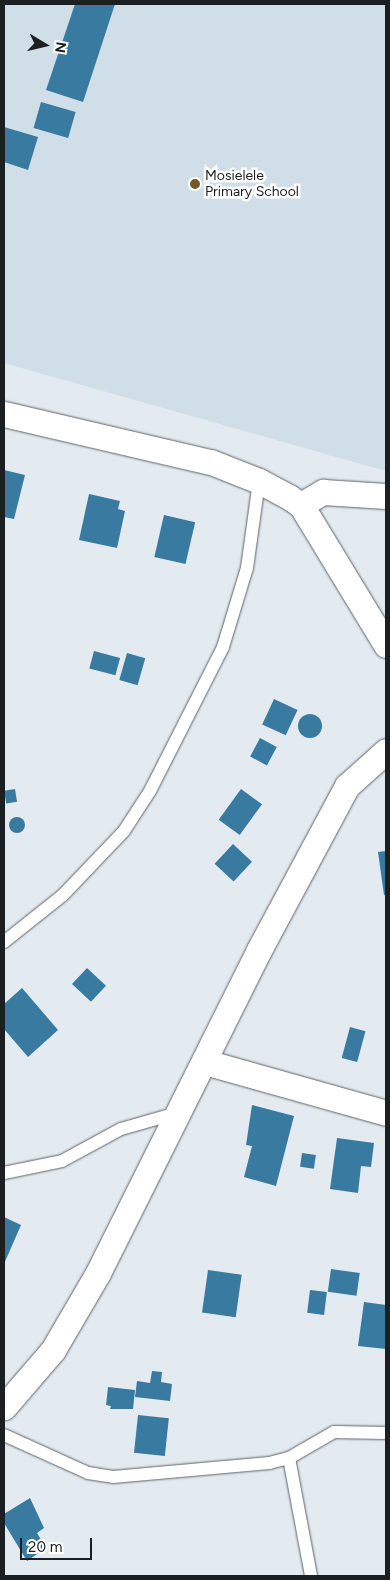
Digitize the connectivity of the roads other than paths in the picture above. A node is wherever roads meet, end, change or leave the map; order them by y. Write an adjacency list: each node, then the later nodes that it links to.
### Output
1 (4, 414): 2 (street)
2 (260, 481): 4 (street); 7 (lane)
3 (386, 496): 4 (street)
4 (301, 506): 5 (street)
5 (386, 645)
6 (386, 751): 8 (street)
7 (4, 942)
8 (205, 1062): 9 (street); 10 (street)
9 (178, 1112): 11 (lane); 12 (street)
10 (386, 1113)
11 (4, 1173)
12 (4, 1407)
13 (386, 1433): 15 (lane)
14 (4, 1434): 15 (lane)
15 (289, 1458): 16 (lane)
16 (311, 1576)

